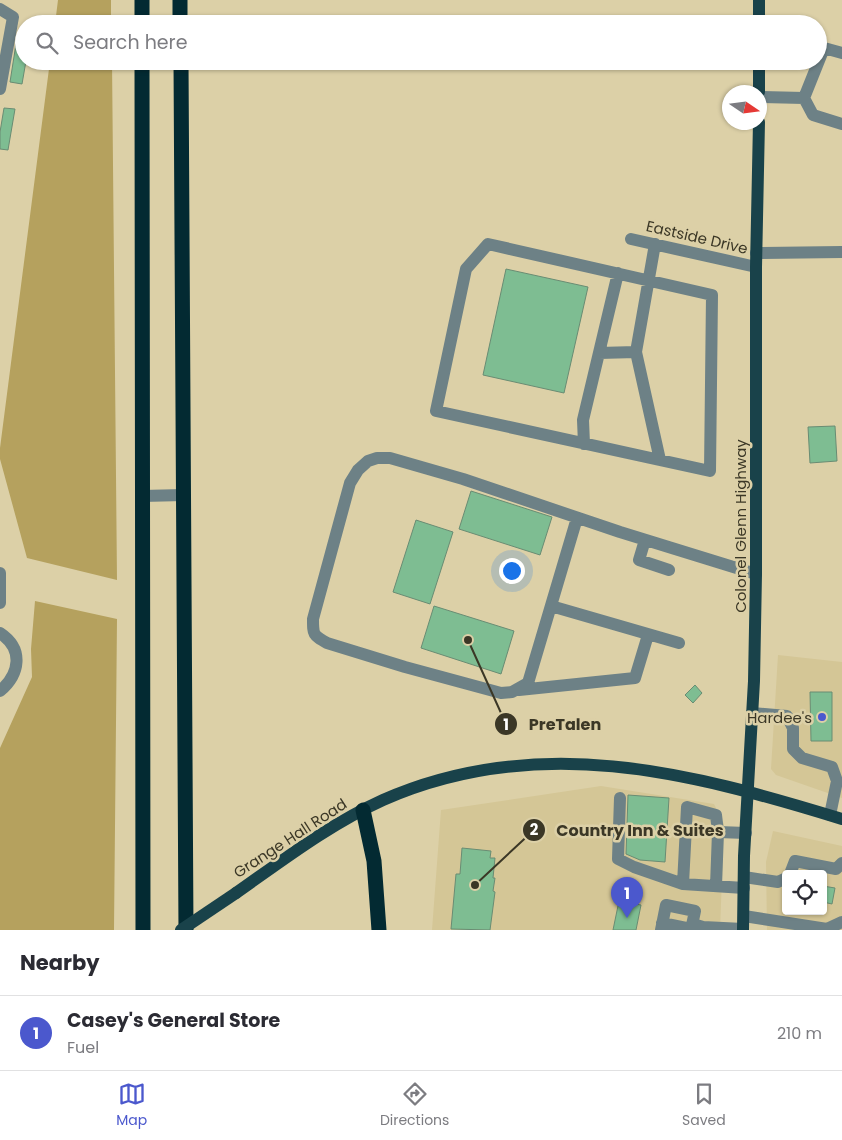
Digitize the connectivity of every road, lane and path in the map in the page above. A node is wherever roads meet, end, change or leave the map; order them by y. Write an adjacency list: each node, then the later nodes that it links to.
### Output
1 (142, 0): 5 (highway)
2 (180, 0): 6 (highway)
3 (759, 0): 7 (main road)
4 (0, 9): 15 (street)
5 (142, 15)
6 (180, 15)
7 (759, 15)
8 (827, 49): 9 (street)
9 (842, 53)
10 (142, 70): 32 (highway)
11 (181, 70): 31 (highway)
12 (759, 70): 14 (main road)
13 (815, 70): 17 (street)
14 (759, 85)
15 (0, 89)
16 (767, 97): 17 (street)
17 (804, 98): 18 (street)
18 (842, 124)
19 (759, 130): 23 (main road, Colonel Glenn Highway)
20 (631, 239): 21 (street, Eastside Drive)
21 (655, 244): 24 (street, Eastside Drive); 26 (street)
22 (842, 252): 23 (street)
23 (756, 253): 24 (main road, Colonel Glenn Highway)
24 (756, 267): 37 (main road, Colonel Glenn Highway)
25 (618, 273): 26 (street); 28 (street); 29 (street)
26 (648, 280): 27 (street); 30 (street)
27 (636, 352): 28 (street); 30 (street)
28 (599, 353): 29 (street)
29 (584, 444): 30 (street)
30 (660, 460)
31 (184, 495): 32 (street); 64 (highway)
32 (142, 496): 62 (highway)
33 (577, 518): 34 (street); 39 (street); 43 (street)
34 (645, 540): 35 (street); 37 (street)
35 (669, 570)
36 (0, 573): 38 (street)
37 (756, 574): 45 (main road, Colonel Glenn Highway)
38 (0, 603)
39 (551, 606): 41 (street); 43 (street)
40 (0, 633): 44 (street)
41 (648, 634): 42 (street); 43 (street)
42 (679, 643)
43 (514, 690)
44 (0, 691)
45 (752, 713): 46 (main road, Colonel Glenn Highway); 49 (street)
46 (748, 792): 48 (main road, Grange Hall Road); 49 (main road, Grange Hall Road); 51 (main road, Colonel Glenn Highway)
47 (620, 798): 56 (street)
48 (363, 810): 63 (main road, Grange Hall Road, bridge); 65 (highway)
49 (836, 817)
50 (718, 832): 51 (street); 56 (street); 57 (street)
51 (746, 834): 55 (main road, Colonel Glenn Highway)
52 (842, 863): 53 (street)
53 (792, 870)
54 (782, 880): 55 (street)
55 (744, 882): 57 (street); 59 (main road, Colonel Glenn Highway)
56 (683, 884): 57 (street)
57 (716, 886)
58 (842, 922): 59 (street)
59 (743, 925): 61 (street)
60 (662, 927): 61 (street); 61 (street)
61 (692, 928)
62 (143, 930)
63 (181, 930)
64 (186, 930)
65 (379, 930)

